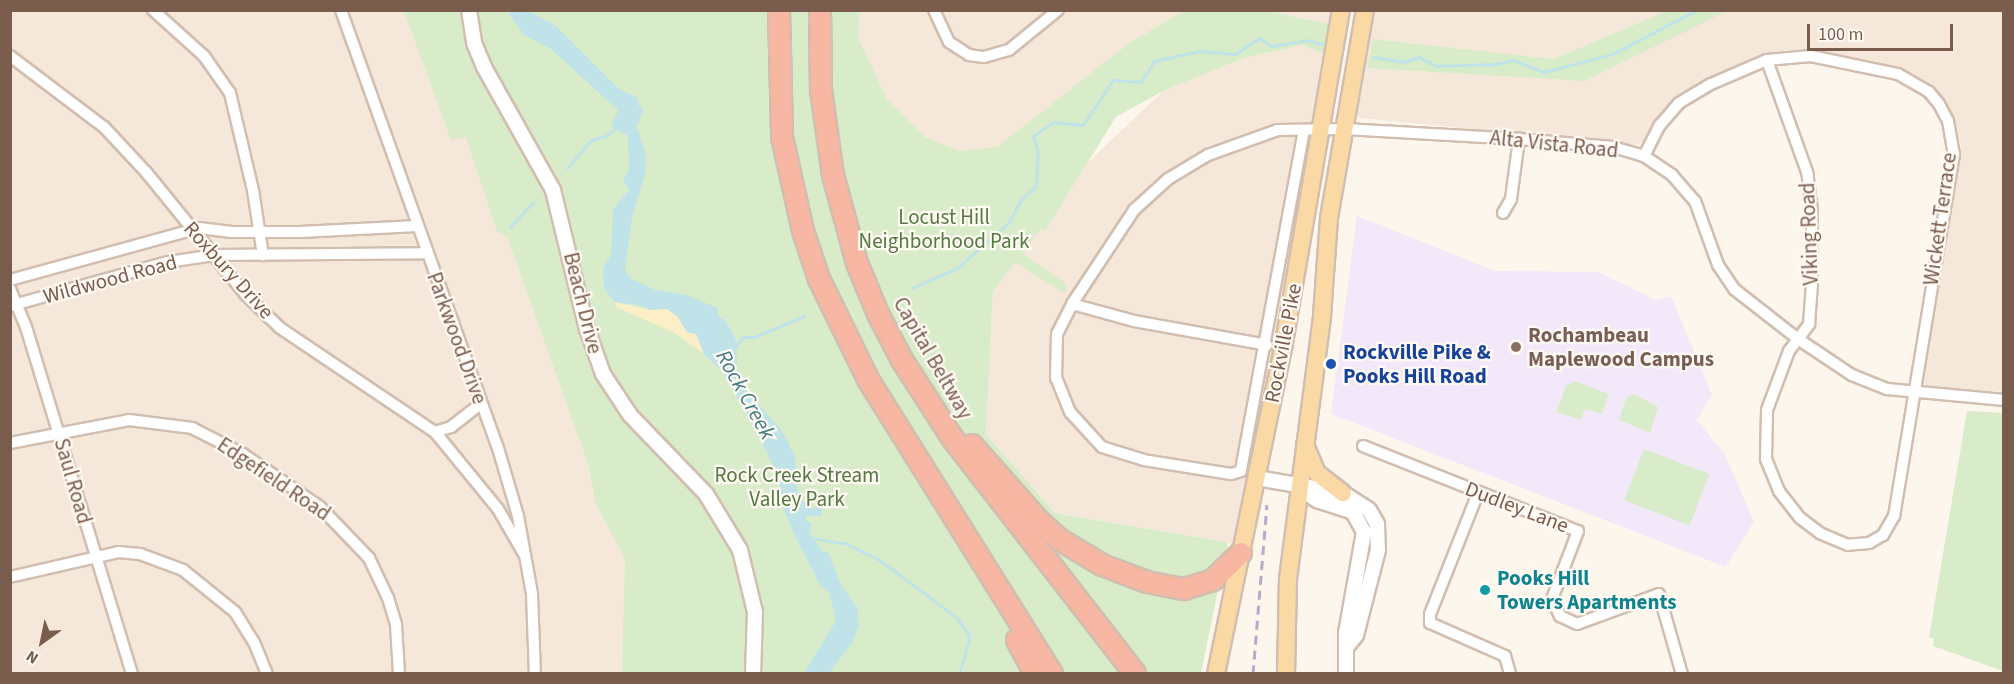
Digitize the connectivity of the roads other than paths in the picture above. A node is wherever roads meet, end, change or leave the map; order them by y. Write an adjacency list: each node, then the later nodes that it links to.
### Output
1 (153, 10): 20 (street)
2 (341, 10): 18 (street, Parkwood Drive)
3 (469, 10): 53 (street, Beach Drive)
4 (779, 10): 39 (highway)
5 (820, 10): 28 (highway, Capital Beltway)
6 (934, 10): 7 (street)
7 (1058, 10)
8 (1341, 10): 14 (main road, Rockville Pike)
9 (1365, 10): 12 (main road, Rockville Pike)
10 (10, 56): 19 (street, Roxbury Drive)
11 (1767, 60): 16 (street, Wickett Terrace); 29 (street, Viking Road); 31 (street, Wickett Terrace)
12 (1345, 129): 14 (street, Alta Vista Road); 15 (street, Alta Vista Road); 37 (main road, Rockville Pike)
13 (1304, 130): 14 (street, Alta Vista Road); 26 (street, Alta Vista Road); 30 (street, Rockville Pike)
14 (1322, 130): 40 (main road, Rockville Pike)
15 (1519, 139): 16 (street, Alta Vista Road); 17 (street)
16 (1644, 156): 29 (street, Alta Vista Road)
17 (1503, 213)
18 (417, 226): 20 (street, Wildwood Road); 21 (street, Parkwood Drive)
19 (191, 229): 20 (street, Wildwood Road); 22 (street, Roxbury Drive); 24 (street, Wildwood Road)
20 (260, 232): 23 (street)
21 (426, 254): 23 (street, Wildwood Road); 33 (street, Parkwood Drive)
22 (215, 255): 23 (street, Wildwood Road); 27 (street, Wildwood Road); 34 (street, Roxbury Drive)
23 (263, 255)
24 (10, 280)
25 (10, 289): 27 (street, Saul Road)
26 (1071, 304): 30 (street); 40 (street, Alta Vista Road)
27 (14, 305): 35 (street, Saul Road)
28 (878, 314): 44 (highway); 56 (highway, Capital Beltway)
29 (1798, 339): 31 (street, Alta Vista Road); 31 (street, Viking Road)
30 (1267, 345): 40 (street, Rockville Pike)
31 (1912, 393): 32 (street, Alta Vista Road)
32 (2004, 399)
33 (480, 404): 34 (street); 45 (street, Parkwood Drive)
34 (435, 432): 45 (street, Roxbury Drive)
35 (59, 433): 36 (street, Edgefield Road); 46 (street, Saul Road); 51 (street, Edgefield Road)
36 (10, 442)
37 (1304, 445): 41 (main road, Rockville Pike); 42 (main road)
38 (1363, 446): 43 (street, Dudley Lane)
39 (921, 463): 54 (highway); 55 (highway)
40 (1249, 474): 41 (street); 44 (main road, Rockville Pike)
41 (1297, 487): 42 (street); 48 (street); 58 (main road, Rockville Pike)
42 (1343, 492): 48 (street)
43 (1478, 493): 60 (street); 61 (street, Dudley Lane)
44 (1241, 553): 57 (main road, Rockville Pike)
45 (524, 554): 52 (street, Parkwood Drive)
46 (97, 556): 47 (street); 49 (street, Saul Road); 50 (street)
47 (10, 577)
48 (1347, 646): 59 (street)
49 (132, 674)
50 (267, 674)
51 (399, 674)
52 (535, 674)
53 (753, 674)
54 (1035, 674)
55 (1052, 674)
56 (1134, 674)
57 (1216, 674)
58 (1286, 674)
59 (1346, 674)
60 (1510, 674)
61 (1682, 674)

